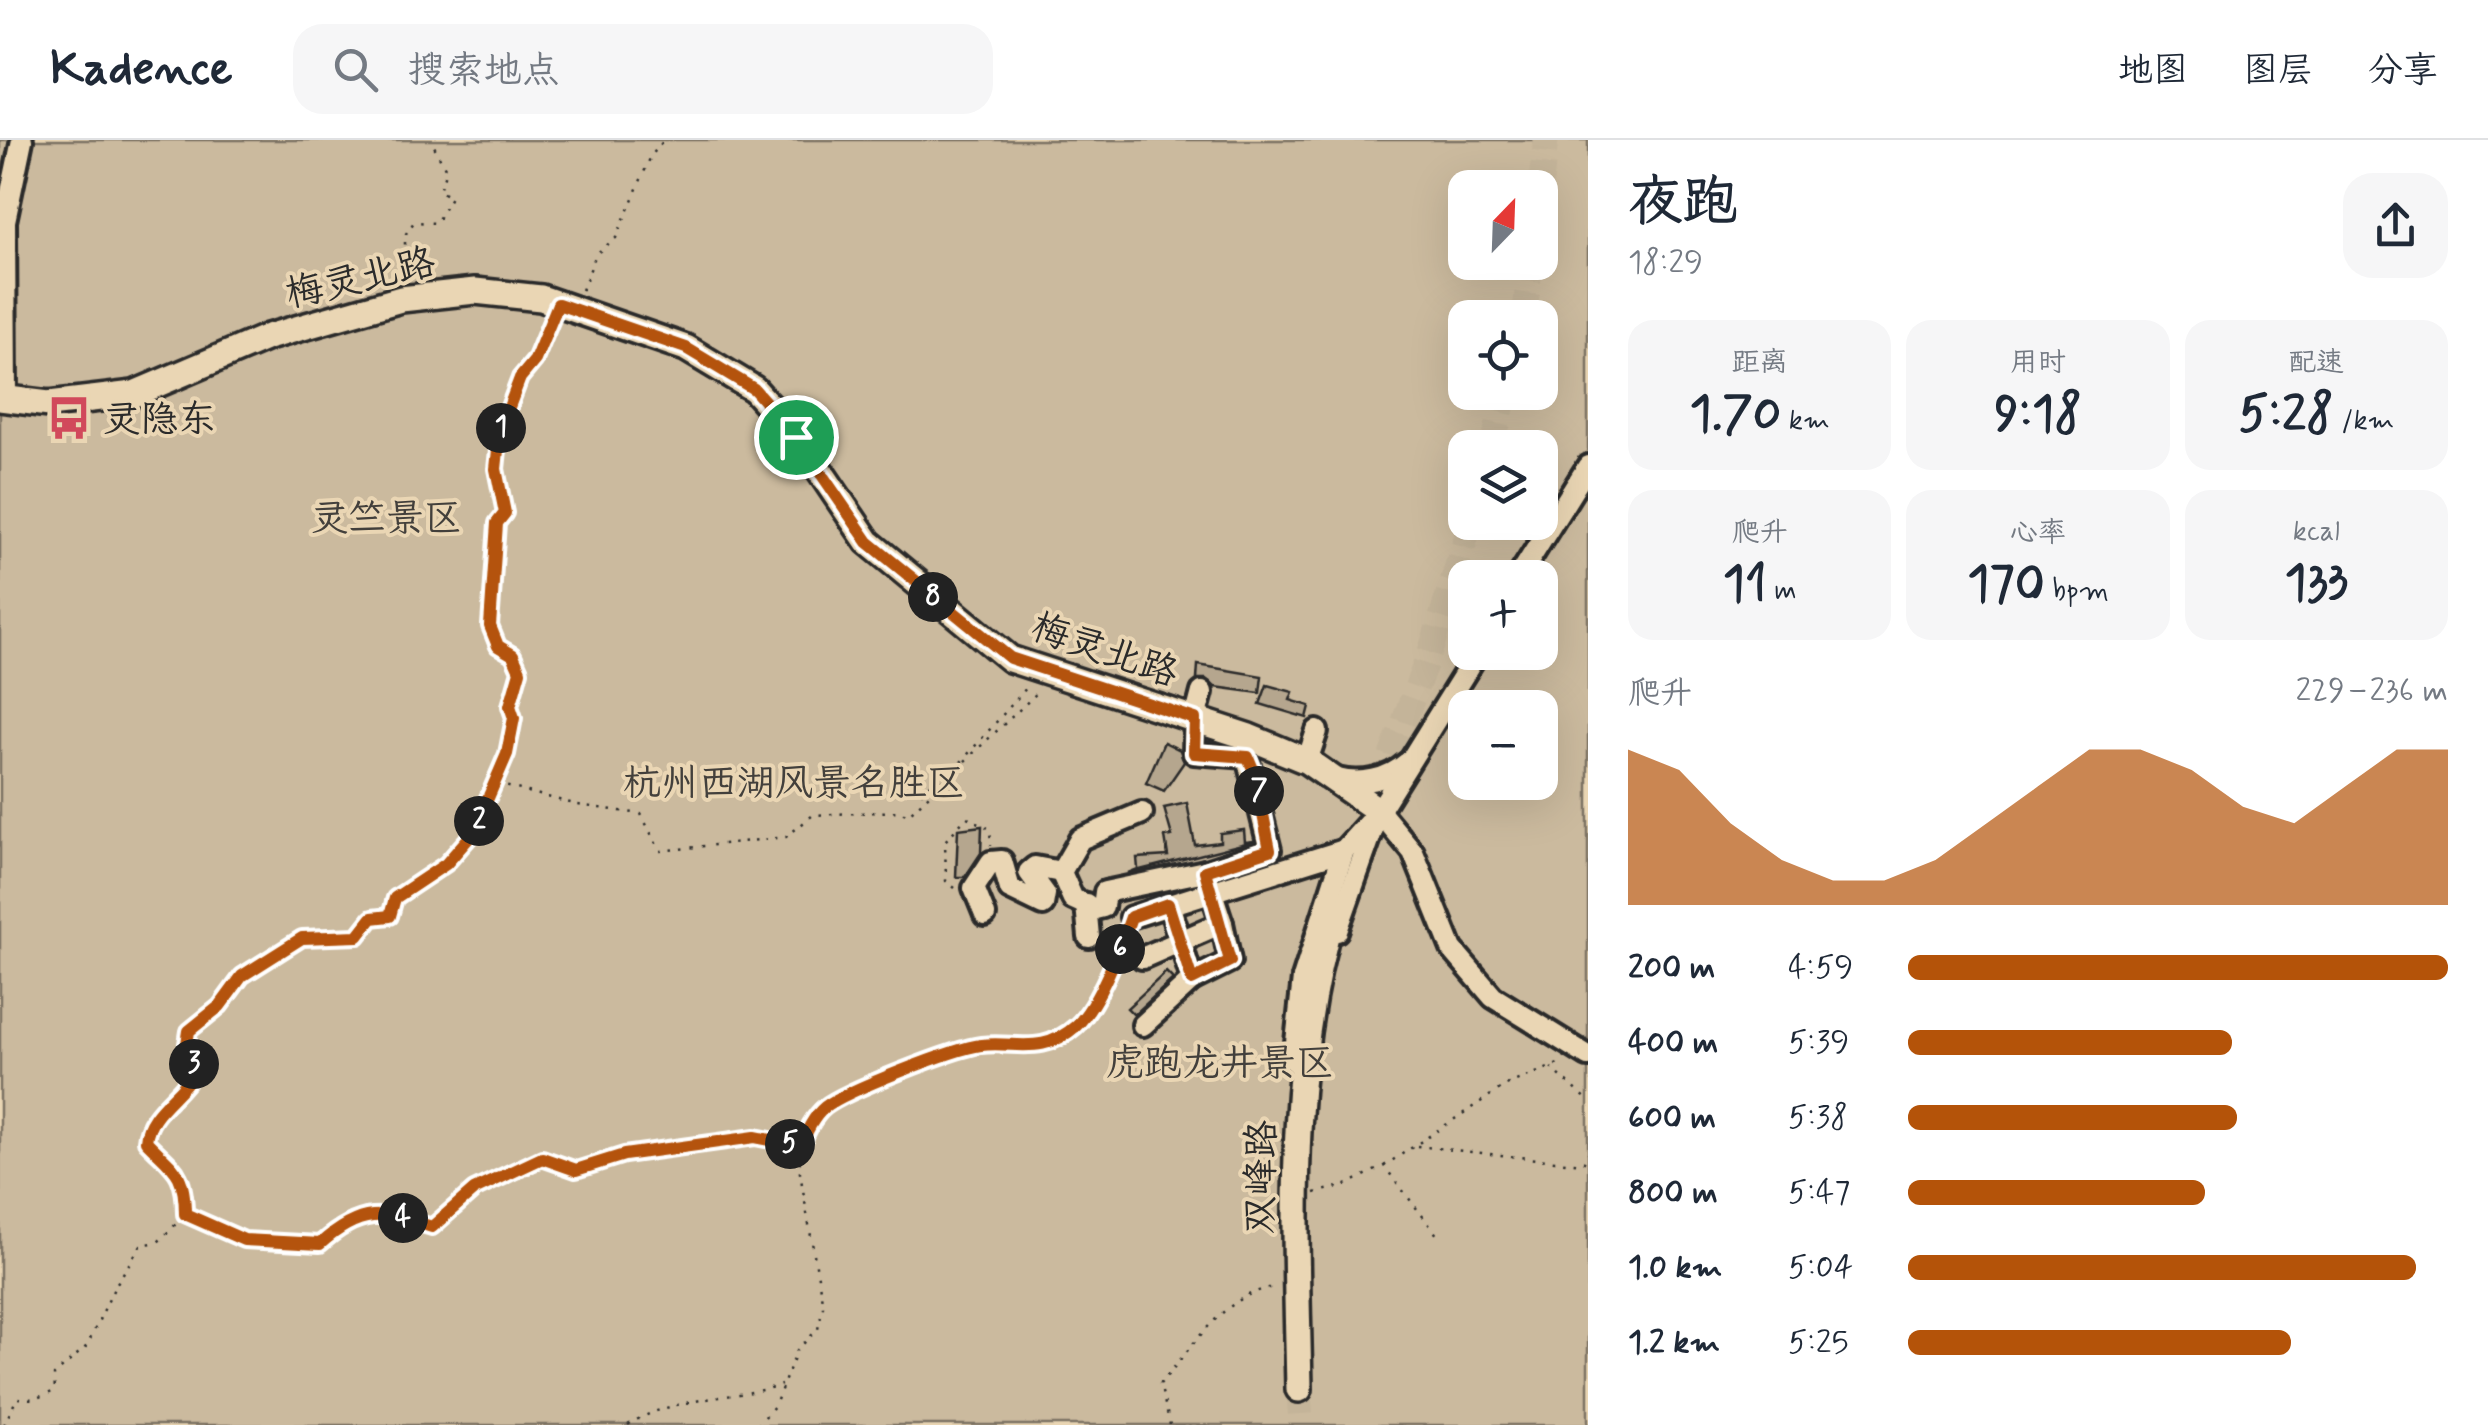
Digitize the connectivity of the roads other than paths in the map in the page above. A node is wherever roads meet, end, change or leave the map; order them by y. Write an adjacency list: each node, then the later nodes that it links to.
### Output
1 (22, 140): 2 (street)
2 (2, 399): 7 (main road, 梅灵北路)
3 (1588, 466): 4 (street)
4 (1529, 560)
5 (1467, 670): 9 (street)
6 (1202, 692): 7 (street)
7 (1195, 719): 10 (main road, 梅灵北路); 16 (street)
8 (1317, 731): 10 (street)
9 (1422, 746): 11 (street); 12 (street)
10 (1307, 761): 11 (main road, 梅灵北路)
11 (1330, 777): 12 (main road, 梅灵北路)
12 (1380, 810): 14 (street); 28 (street, 梅灵北路); 29 (street)
13 (1142, 814): 15 (street)
14 (1344, 850): 16 (street); 29 (street)
15 (1060, 872): 17 (street); 20 (street)
16 (1208, 881): 17 (street); 18 (street); 22 (street)
17 (1086, 904): 23 (street)
18 (1168, 904): 21 (street); 24 (street)
19 (1333, 910): 29 (main road, 双峰路)
20 (985, 914)
21 (1131, 917)
22 (1222, 923): 24 (street); 26 (street)
23 (1088, 936)
24 (1179, 945): 25 (street); 26 (street)
25 (1142, 958)
26 (1192, 980): 27 (street)
27 (1142, 1025)
28 (1585, 1054)
29 (1299, 1120): 30 (main road, 双峰路)
30 (1299, 1389)

